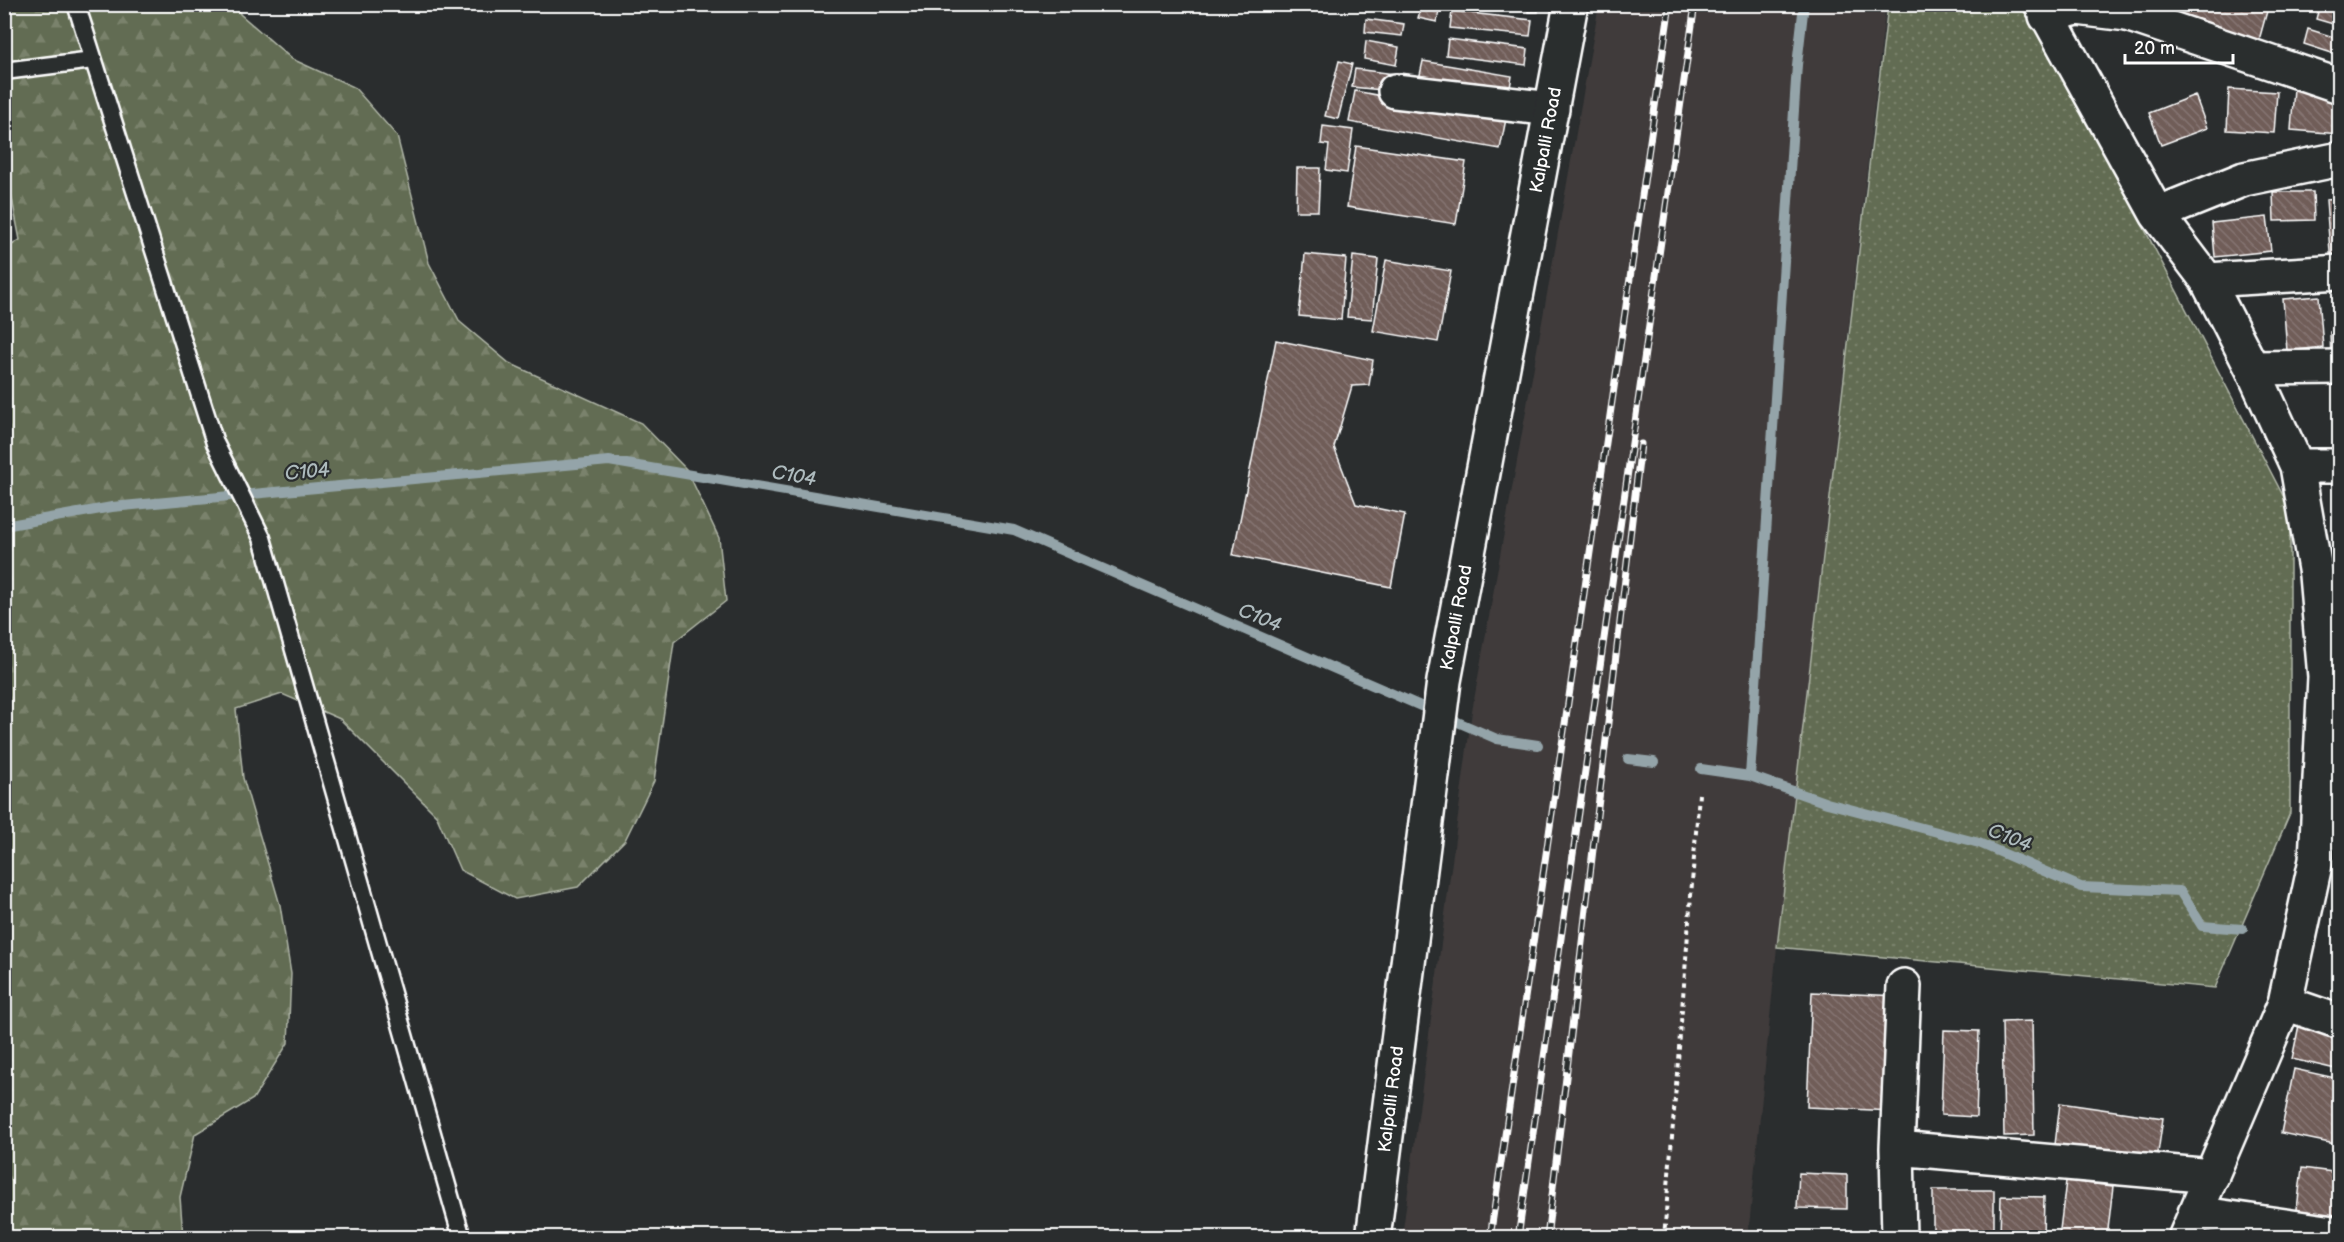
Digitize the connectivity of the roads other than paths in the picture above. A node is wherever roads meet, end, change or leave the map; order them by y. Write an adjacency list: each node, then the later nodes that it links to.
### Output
1 (76, 4): 4 (lane)
2 (1571, 4): 8 (street, Kalpalli Road)
3 (2044, 10): 6 (street); 10 (street)
4 (93, 60): 5 (lane); 28 (lane)
5 (4, 71)
6 (2340, 86)
7 (1395, 91): 8 (street)
8 (1552, 109): 29 (street, Kalpalli Road)
9 (2340, 159): 10 (street)
10 (2157, 214): 12 (street)
11 (2340, 272): 12 (street)
12 (2207, 280): 14 (street)
13 (2340, 367): 14 (street)
14 (2252, 368): 15 (street)
15 (2297, 466): 16 (street); 17 (street)
16 (2340, 466)
17 (2328, 574): 18 (street)
18 (2332, 677): 19 (street)
19 (2330, 771): 20 (street)
20 (2328, 860): 22 (street)
21 (1904, 986): 24 (street)
22 (2284, 1004): 23 (street); 25 (street)
23 (2340, 1022)
24 (1897, 1149): 25 (street); 30 (street)
25 (2212, 1176): 26 (street)
26 (2190, 1225): 27 (street)
27 (2340, 1234)
28 (462, 1238)
29 (1373, 1238)
30 (1899, 1238)

